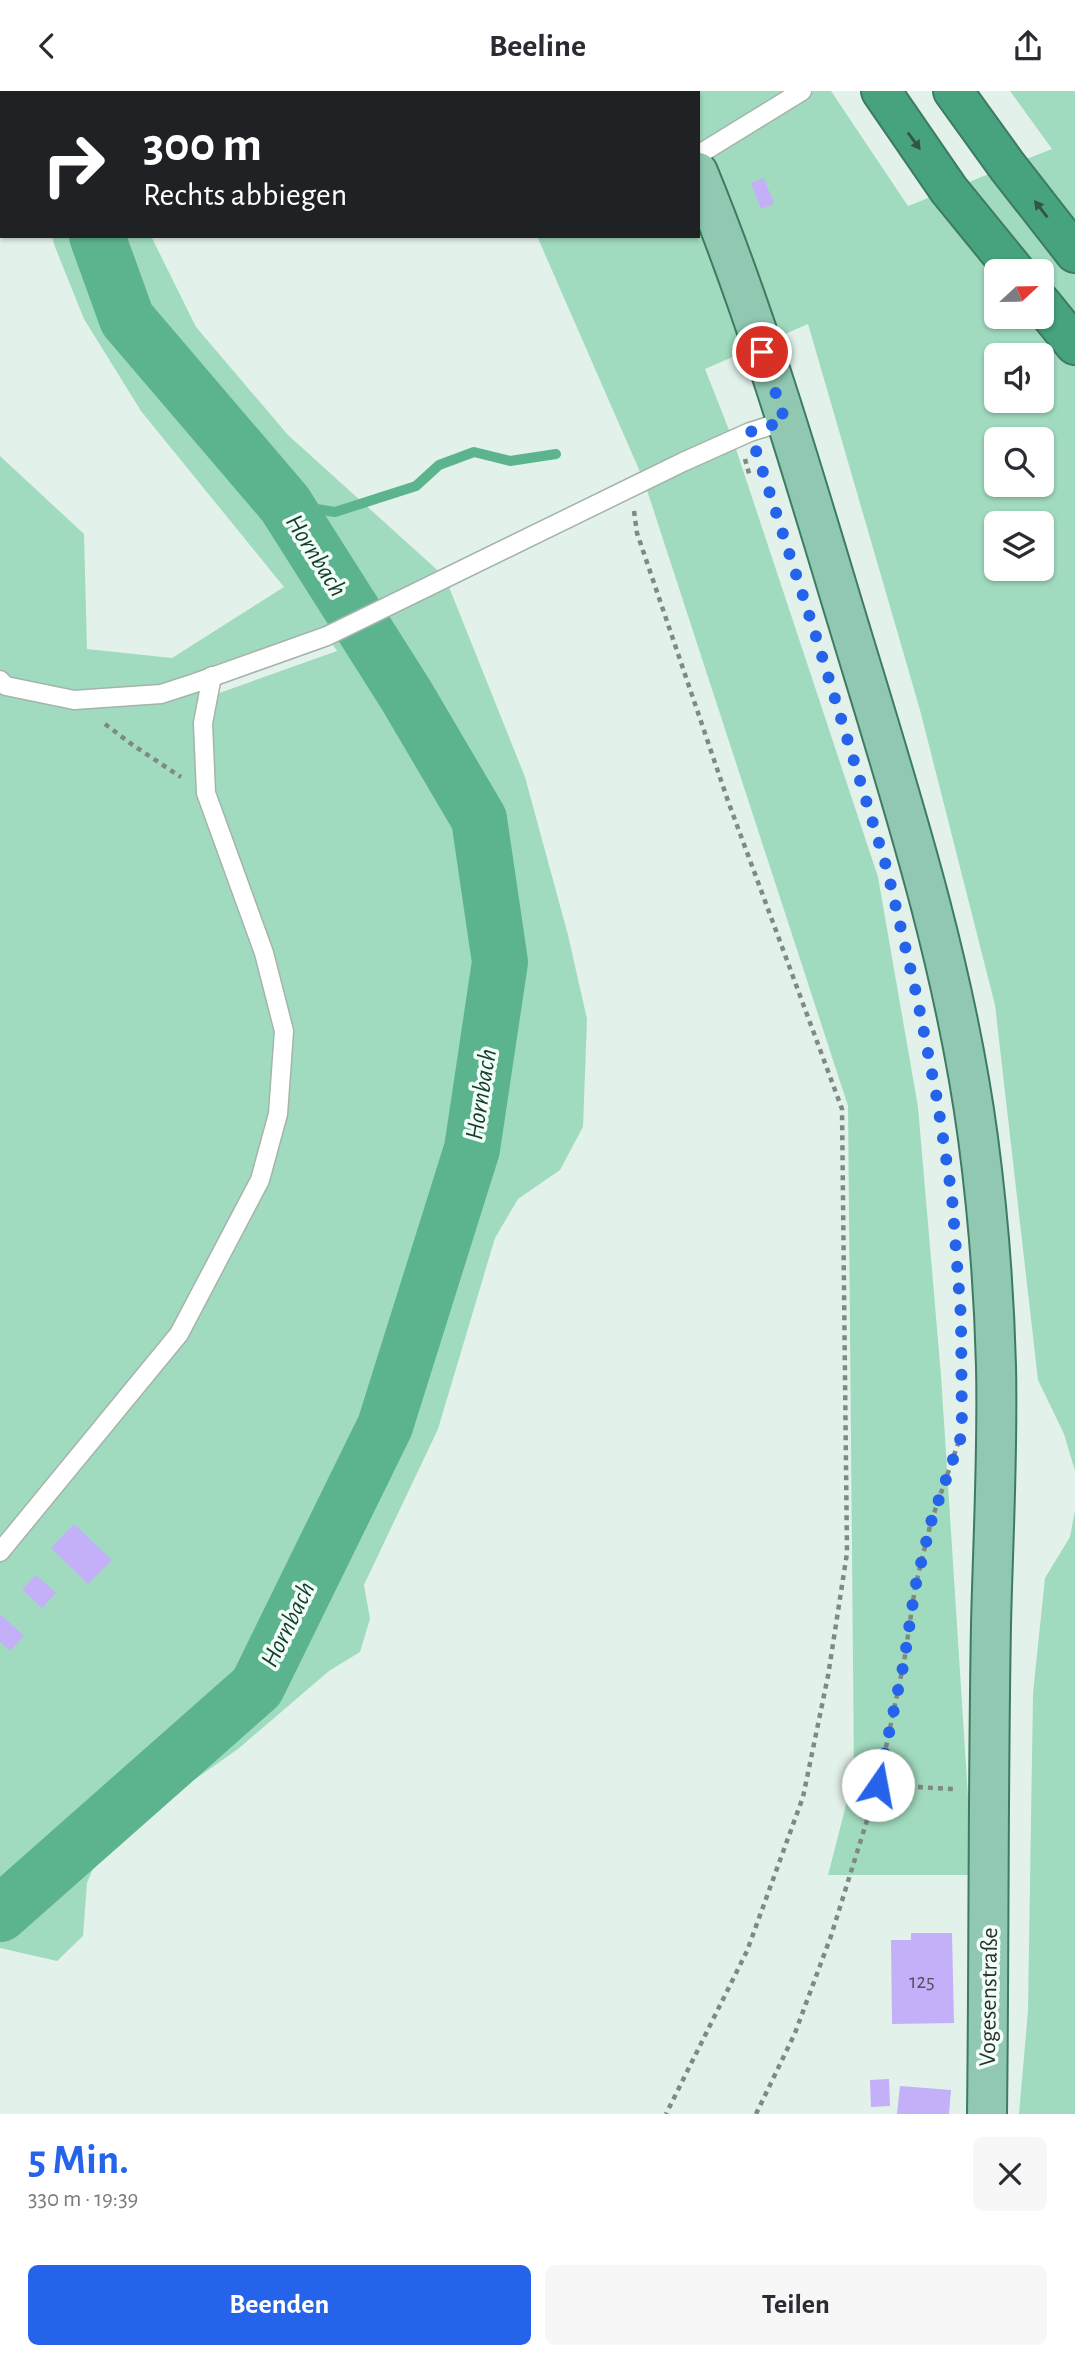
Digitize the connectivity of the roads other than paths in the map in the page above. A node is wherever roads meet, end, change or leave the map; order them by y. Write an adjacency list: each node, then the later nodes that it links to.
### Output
1 (802, 91): 4 (lane)
2 (881, 91): 7 (highway, one-way to 7)
3 (953, 91): 6 (highway, one-way to 3)
4 (700, 154)
5 (700, 177): 10 (main road, Vogesenstraße)
6 (1075, 253)
7 (1005, 259)
8 (1054, 319): 9 (highway)
9 (1075, 345)
10 (785, 421): 11 (lane); 14 (main road, Vogesenstraße)
11 (212, 676): 12 (lane); 13 (lane)
12 (3, 683)
13 (0, 1552)
14 (987, 2114)

